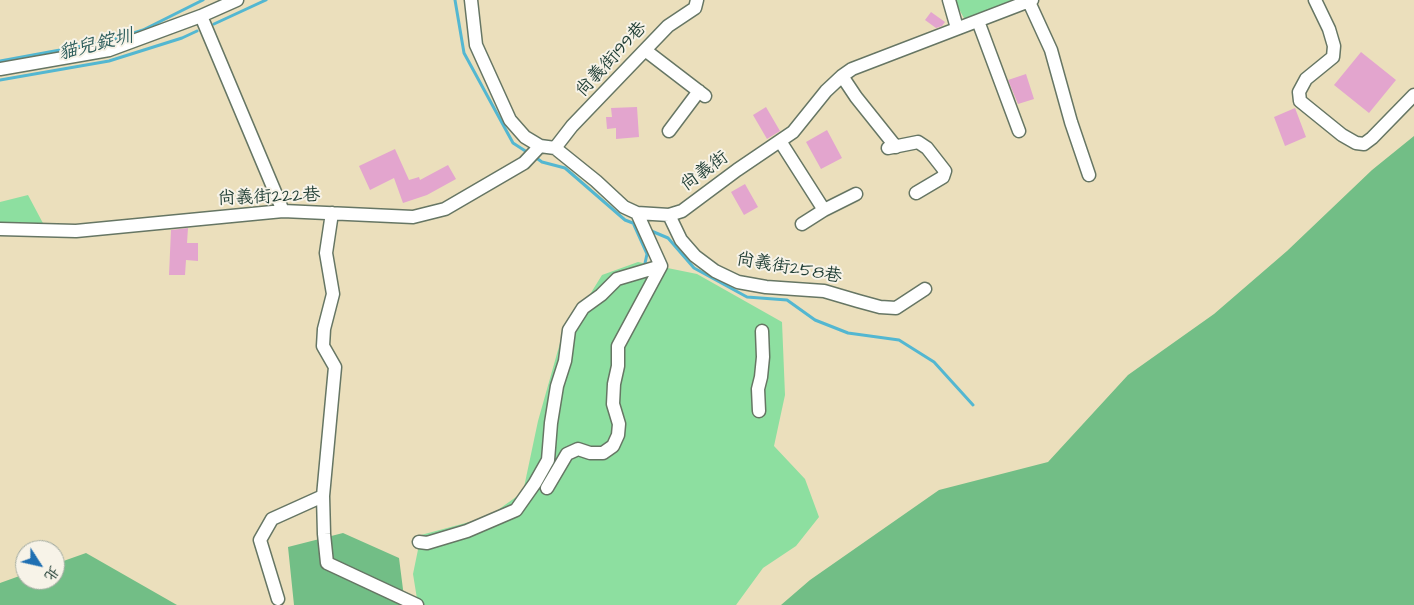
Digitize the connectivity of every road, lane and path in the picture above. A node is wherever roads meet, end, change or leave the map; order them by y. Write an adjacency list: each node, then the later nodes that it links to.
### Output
1 (237, 0): 7 (street)
2 (471, 0): 17 (street)
3 (698, 0): 10 (street, 尚義街199巷)
4 (949, 0): 9 (street)
5 (1315, 0): 13 (street)
6 (1031, 1): 8 (street, 尚義街); 19 (street)
7 (200, 16): 11 (street); 23 (street)
8 (978, 21): 9 (street, 尚義街); 15 (street)
9 (957, 28): 12 (street, 尚義街)
10 (645, 50): 14 (street); 18 (street, 尚義街199巷)
11 (0, 69)
12 (842, 76): 16 (street, 尚義街); 20 (street)
13 (1414, 95)
14 (669, 131)
15 (1019, 131)
16 (780, 141): 22 (street); 25 (street, 尚義街)
17 (540, 146): 18 (street); 24 (street, 尚義街222巷)
18 (555, 148): 26 (street, 尚義街)
19 (1089, 175)
20 (916, 193)
21 (856, 194): 22 (street)
22 (824, 210): 27 (street)
23 (283, 211): 24 (street, 尚義街222巷); 28 (street, 尚義街222巷)
24 (332, 213): 34 (street)
25 (668, 215): 26 (street, 尚義街); 30 (street, 尚義街258巷)
26 (638, 216): 29 (street)
27 (802, 224)
28 (0, 229)
29 (661, 266): 33 (street); 35 (street)
30 (925, 289)
31 (762, 331): 32 (street)
32 (759, 410)
33 (547, 488)
34 (324, 496): 36 (street); 37 (street)
35 (419, 542)
36 (278, 599)
37 (417, 605)

